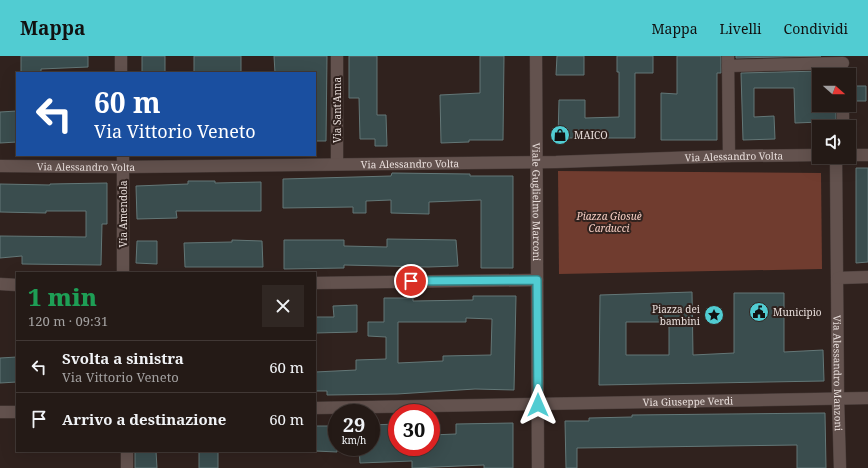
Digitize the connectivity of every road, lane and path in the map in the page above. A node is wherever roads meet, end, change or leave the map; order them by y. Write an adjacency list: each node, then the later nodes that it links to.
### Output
1 (121, 56): 6 (street)
2 (337, 56): 13 (street, Via Sant'Anna)
3 (536, 56): 12 (street, Viale Guglielmo Marconi)
4 (843, 59): 5 (street)
5 (728, 61): 10 (street)
6 (121, 72)
7 (812, 155): 10 (street, Via Alessandro Volta)
8 (856, 155): 9 (street)
9 (868, 155)
10 (729, 156): 12 (street, Via Alessandro Volta)
11 (123, 161): 13 (street, Via Alessandro Volta); 15 (street, Via Alessandro Volta); 16 (street, Via Amendola)
12 (536, 162): 13 (street, Via Alessandro Volta); 19 (street, Viale Guglielmo Marconi)
13 (337, 164)
14 (836, 164): 18 (street)
15 (0, 166)
16 (123, 272)
17 (868, 277): 18 (street)
18 (838, 278): 24 (street, Via Alessandro Manzoni)
19 (537, 280): 20 (street); 25 (street, Viale Guglielmo Marconi)
20 (316, 283)
21 (0, 284): 22 (street)
22 (16, 285)
23 (868, 398): 24 (street, Via Giuseppe Verdi)
24 (838, 399): 25 (street, Via Giuseppe Verdi); 32 (street, Via Alessandro Manzoni)
25 (538, 405): 26 (street, Via Giuseppe Verdi); 31 (street, Viale Guglielmo Marconi)
26 (316, 408)
27 (0, 412): 28 (street)
28 (16, 412)
29 (127, 452): 30 (street)
30 (127, 468)
31 (538, 468)
32 (840, 468)

